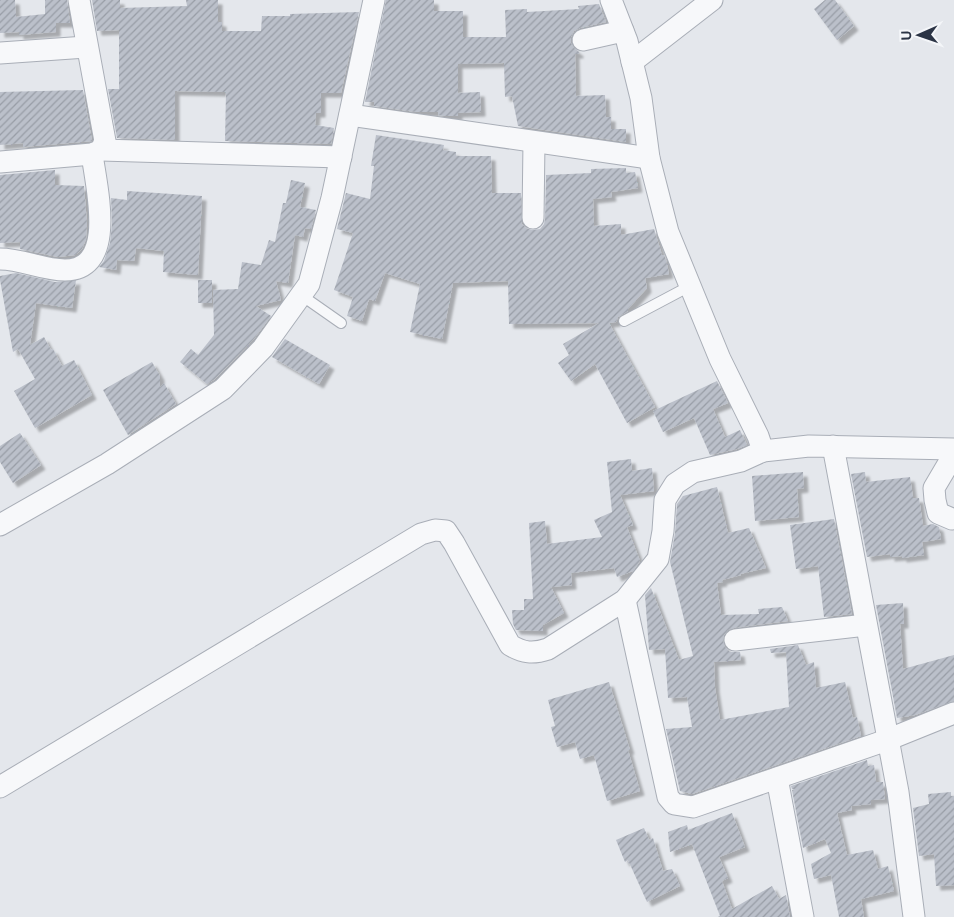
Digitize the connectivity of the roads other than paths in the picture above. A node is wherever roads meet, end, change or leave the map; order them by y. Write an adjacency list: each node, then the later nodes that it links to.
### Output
1 (79, 0): 7 (street)
2 (374, 0): 10 (street)
3 (611, 0): 5 (street)
4 (712, 0): 9 (street)
5 (623, 31): 6 (street); 9 (street)
6 (583, 40)
7 (86, 47): 8 (street); 12 (street)
8 (0, 53)
9 (632, 62): 14 (street)
10 (350, 115): 11 (street); 13 (street)
11 (534, 142): 14 (street); 16 (street)
12 (96, 152): 13 (street); 15 (street); 17 (street)
13 (341, 157): 19 (street)
14 (649, 158): 18 (street)
15 (0, 162)
16 (533, 218)
17 (0, 259)
18 (690, 286): 20 (lane); 24 (street)
19 (301, 295): 21 (lane); 27 (street)
20 (624, 321)
21 (341, 323)
22 (833, 446): 23 (street); 24 (street); 29 (street)
23 (954, 449)
24 (763, 451): 28 (street)
25 (954, 454): 26 (street)
26 (952, 519)
27 (0, 524)
28 (625, 600): 33 (street); 34 (street)
29 (866, 625): 30 (street); 32 (street)
30 (735, 640)
31 (954, 713): 32 (street)
32 (887, 740): 33 (street); 36 (street)
33 (777, 778): 35 (street)
34 (0, 787)
35 (803, 917)
36 (914, 917)

